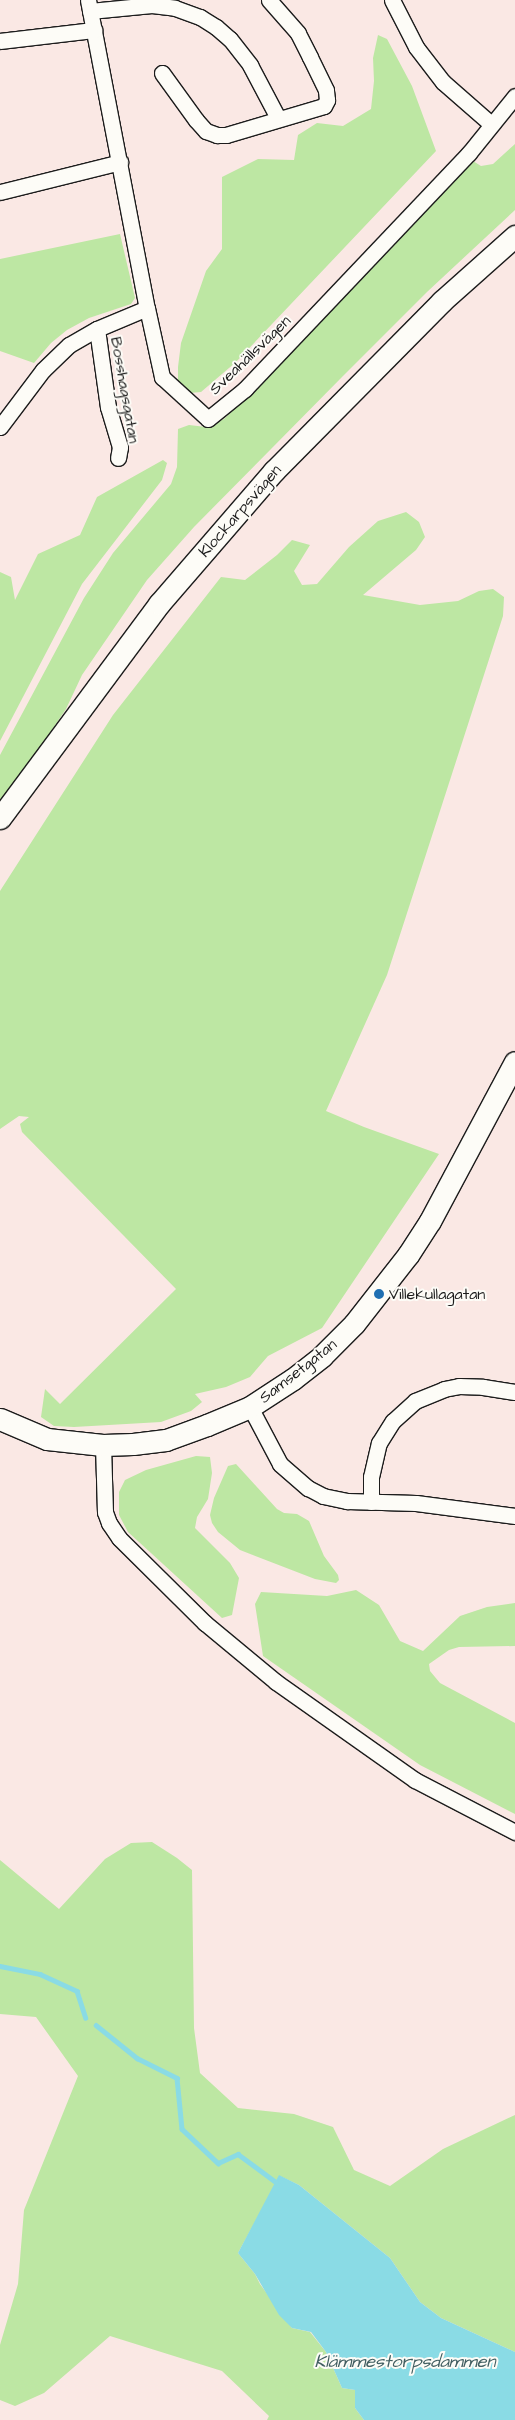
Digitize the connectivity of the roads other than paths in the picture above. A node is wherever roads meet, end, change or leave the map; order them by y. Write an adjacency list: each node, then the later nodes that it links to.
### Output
1 (269, 0): 8 (street)
2 (392, 0): 9 (street)
3 (89, 6): 4 (street, Sveahällsvägen); 8 (street)
4 (94, 30): 5 (street); 10 (street, Sveahällsvägen)
5 (0, 41)
6 (162, 73): 8 (street)
7 (515, 96): 9 (street, Sveahällsvägen)
8 (278, 118)
9 (491, 124): 13 (street, Sveahällsvägen)
10 (120, 162): 11 (street); 13 (street, Sveahällsvägen)
11 (0, 192)
12 (515, 236): 17 (street, Klockarpsvägen)
13 (147, 308): 14 (street, Bosshagsgatan)
14 (96, 329): 15 (street, Bosshagsgatan); 16 (street, Bosshagsgatan)
15 (0, 427)
16 (118, 458)
17 (0, 818)
18 (515, 1062): 20 (street, Samsetgatan)
19 (515, 1392): 23 (street)
20 (250, 1408): 22 (street, Samsetgatan); 23 (street)
21 (0, 1419): 22 (street, Samsetgatan)
22 (103, 1446): 25 (street)
23 (370, 1502): 24 (street)
24 (515, 1516)
25 (515, 1832)

